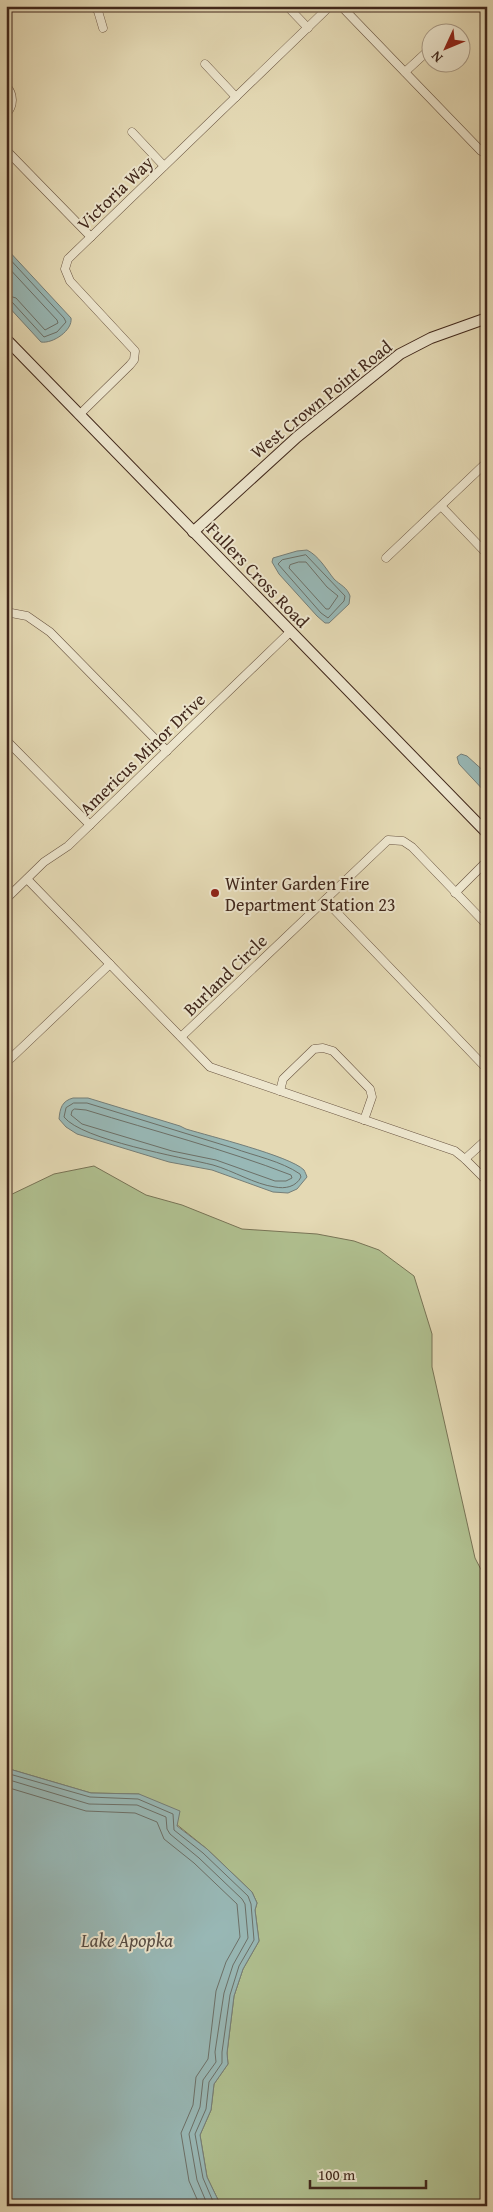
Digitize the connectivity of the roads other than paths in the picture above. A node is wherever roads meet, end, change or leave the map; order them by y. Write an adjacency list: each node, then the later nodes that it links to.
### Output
1 (93, 6): 5 (street)
2 (287, 6): 6 (street)
3 (330, 6): 6 (street, Victoria Way)
4 (341, 6): 9 (street)
5 (103, 28)
6 (308, 28): 11 (street, Victoria Way)
7 (420, 58): 9 (street)
8 (205, 64): 11 (street)
9 (405, 72): 15 (street)
10 (6, 86): 12 (street)
11 (236, 97): 16 (street, Victoria Way)
12 (6, 114)
13 (132, 132): 16 (street)
14 (6, 150): 17 (street)
15 (487, 154)
16 (164, 166): 17 (street, Victoria Way)
17 (91, 237): 20 (street, Victoria Way)
18 (487, 318): 23 (street, West Crown Point Road)
19 (6, 339): 20 (street, Fullers Cross Road)
20 (79, 414): 23 (street, Fullers Cross Road)
21 (487, 462): 22 (street)
22 (441, 506): 24 (street); 25 (street)
23 (193, 532): 27 (street, Fullers Cross Road)
24 (487, 554)
25 (386, 558)
26 (6, 612): 29 (street)
27 (290, 632): 29 (street, Americus Minor Drive); 31 (street, Fullers Cross Road)
28 (6, 740): 30 (street)
29 (167, 751): 30 (street, Americus Minor Drive)
30 (90, 825): 33 (street, Americus Minor Drive)
31 (487, 833)
32 (487, 861): 34 (street)
33 (27, 879): 35 (street, Americus Minor Drive); 38 (street)
34 (455, 893): 36 (street, Burland Circle); 37 (street, Burland Circle)
35 (8, 894)
36 (325, 900): 39 (street, Burland Circle); 41 (street)
37 (487, 926)
38 (110, 964): 39 (street); 40 (street)
39 (182, 1038): 42 (street)
40 (6, 1061)
41 (487, 1069)
42 (280, 1091): 43 (street); 43 (street)
43 (364, 1120): 45 (street)
44 (487, 1139): 45 (street)
45 (466, 1159): 46 (street)
46 (487, 1181)

